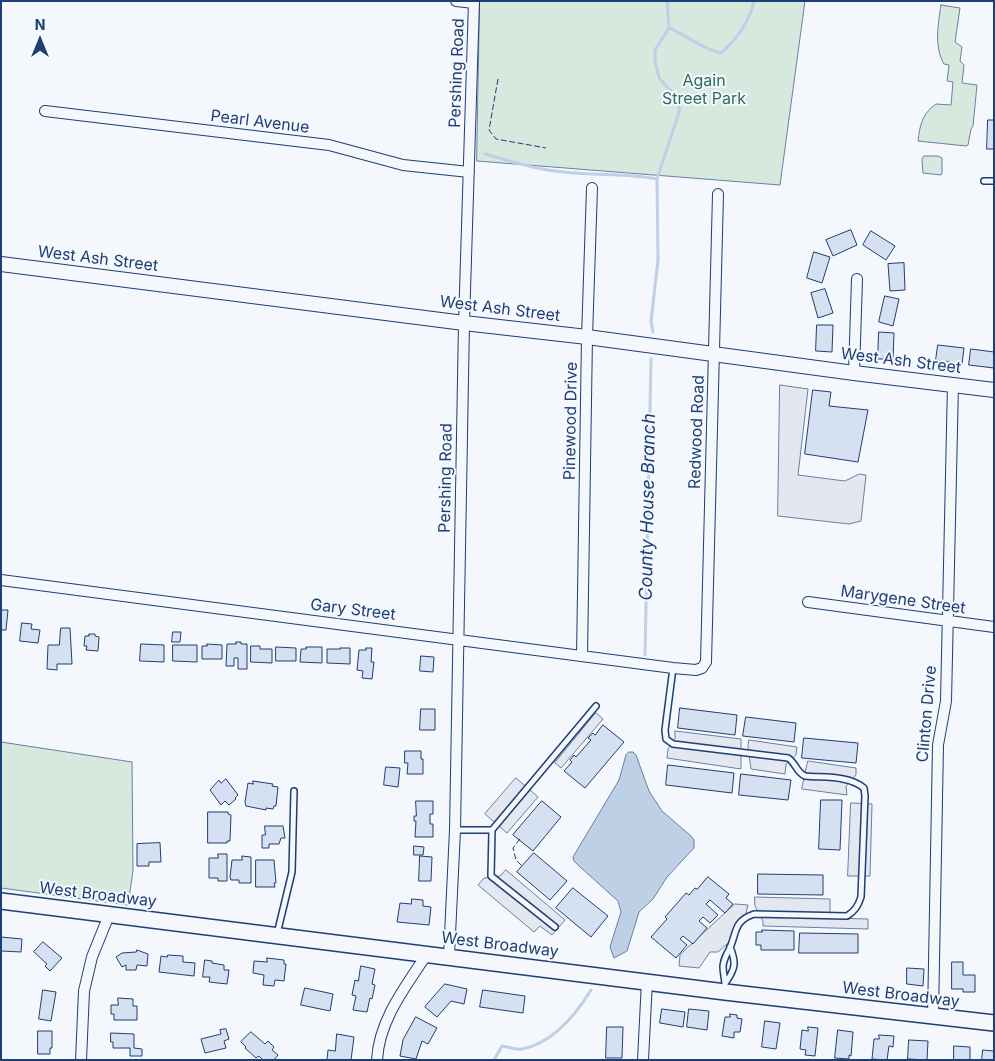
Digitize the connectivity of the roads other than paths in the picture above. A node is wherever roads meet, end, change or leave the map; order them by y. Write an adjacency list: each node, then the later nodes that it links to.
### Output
1 (456, 1): 2 (street)
2 (474, 2): 4 (street, Pershing Road)
3 (44, 111): 4 (street, Pearl Avenue)
4 (469, 172): 11 (street, Pershing Road)
5 (984, 181): 6 (lane)
6 (994, 181)
7 (592, 188): 12 (street, Pinewood Drive)
8 (718, 194): 13 (street, Redwood Road)
9 (1, 264): 11 (street, West Ash Street)
10 (857, 279): 14 (street)
11 (464, 324): 12 (street, West Ash Street); 21 (street, Pershing Road)
12 (587, 337): 13 (street, West Ash Street); 22 (street, Pinewood Drive)
13 (714, 355): 14 (street, West Ash Street); 24 (street, Redwood Road)
14 (854, 373): 15 (street, West Ash Street)
15 (953, 384): 16 (street, West Ash Street); 19 (street, Clinton Drive)
16 (994, 390)
17 (1, 580): 21 (street, Gary Street)
18 (808, 602): 19 (street, Marygene Street)
19 (947, 621): 20 (street, Marygene Street); 38 (street, Clinton Drive)
20 (994, 627)
21 (458, 639): 22 (street, Gary Street); 27 (street, Pershing Road)
22 (582, 656): 23 (street, Gary Street)
23 (673, 668): 24 (street, Gary Street); 33 (lane)
24 (702, 668)
25 (596, 706): 28 (lane)
26 (294, 791): 32 (lane)
27 (455, 830): 28 (lane); 35 (street, Pershing Road)
28 (492, 830): 31 (lane)
29 (1, 901): 30 (main road, West Broadway)
30 (109, 915): 32 (main road, West Broadway); 40 (street)
31 (555, 926)
32 (277, 934): 34 (main road, West Broadway)
33 (730, 947): 37 (lane); 37 (lane)
34 (427, 954): 35 (main road, West Broadway); 41 (street)
35 (449, 956): 36 (main road, West Broadway)
36 (647, 981): 37 (main road, West Broadway); 42 (street)
37 (726, 987): 38 (main road, West Broadway)
38 (933, 1017): 39 (main road, West Broadway)
39 (994, 1023)
40 (80, 1060)
41 (378, 1060)
42 (644, 1060)

